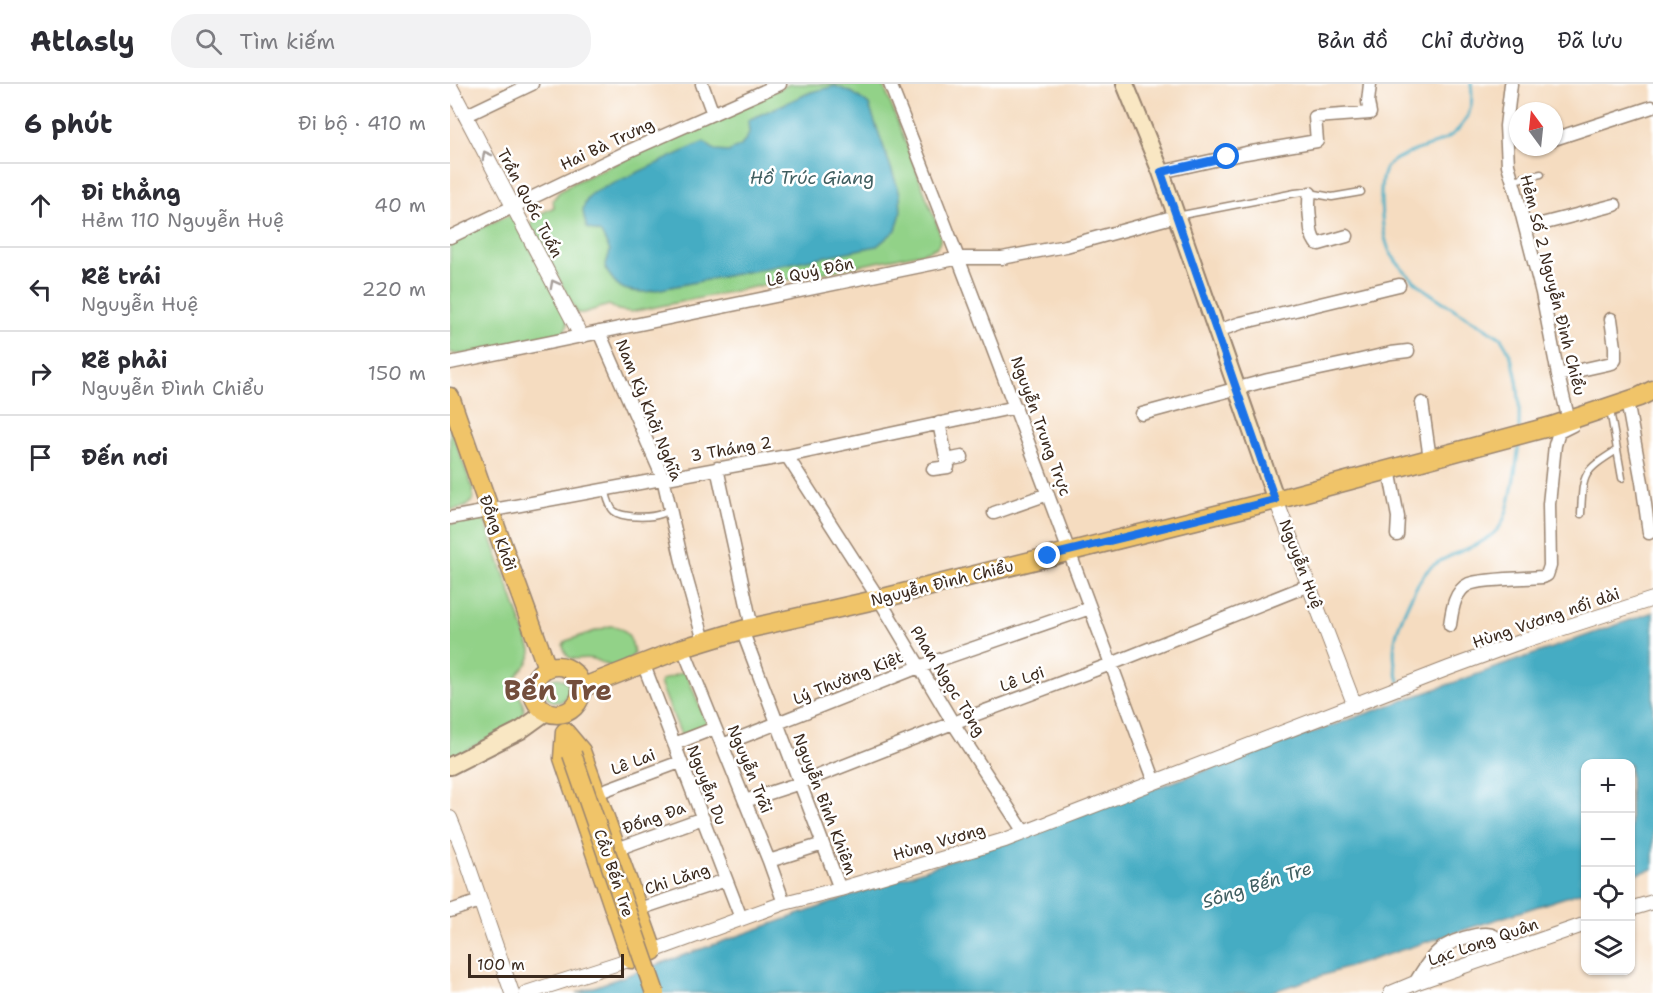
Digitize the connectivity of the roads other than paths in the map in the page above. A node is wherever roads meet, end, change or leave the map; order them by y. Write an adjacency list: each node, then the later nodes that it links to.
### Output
1 (532, 84): 11 (street)
2 (702, 84): 10 (street)
3 (780, 84): 10 (street, Hai Bà Trưng)
4 (890, 84): 26 (street, Nguyễn Trung Trực)
5 (1125, 84): 15 (main road, Nguyễn Huệ)
6 (1370, 84): 15 (street)
7 (1511, 84): 13 (street, Hẻm Số 2 Nguyễn Đình Chiểu)
8 (450, 86): 11 (street, Trần Quốc Tuấn)
9 (1652, 107): 12 (street)
10 (713, 114): 21 (street, Hai Bà Trưng)
11 (465, 116): 21 (street, Trần Quốc Tuấn, one-way to 11)
12 (1563, 136)
13 (1509, 137)
14 (1510, 156): 17 (street, Hẻm Số 2 Nguyễn Đình Chiểu)
15 (1161, 172): 22 (main road, Nguyễn Huệ)
16 (1541, 174): 17 (lane)
17 (1512, 180): 23 (street, Hẻm Số 2 Nguyễn Đình Chiểu)
18 (1361, 192): 19 (lane)
19 (1310, 193): 22 (lane); 24 (street)
20 (1615, 205): 23 (street)
21 (513, 207): 25 (street, Hai Bà Trưng); 31 (street, Trần Quốc Tuấn, one-way to 21)
22 (1176, 216): 26 (street, Lê Quý Đôn); 29 (main road, Nguyễn Huệ)
23 (1526, 228): 34 (street, Hẻm Số 2 Nguyễn Đình Chiểu)
24 (1347, 236)
25 (450, 237)
26 (960, 258): 30 (street, Lê Quý Đôn); 40 (street, Nguyễn Trung Trực)
27 (1399, 285): 29 (street)
28 (1611, 319): 34 (street)
29 (1217, 331): 35 (main road, Nguyễn Huệ)
30 (599, 332): 31 (street, Lê Quý Đôn); 52 (street, Nam Kỳ Khởi Nghĩa)
31 (581, 336): 33 (street, Lê Quý Đôn)
32 (1408, 351): 35 (street)
33 (450, 363)
34 (1558, 375): 43 (street, Hẻm Số 2 Nguyễn Đình Chiểu)
35 (1237, 387): 41 (street); 56 (main road, Nguyễn Huệ)
36 (1653, 390): 39 (main road)
37 (450, 397): 58 (main road, Đồng Khởi)
38 (1422, 403): 47 (street)
39 (1618, 404): 43 (main road); 44 (lane); 62 (street)
40 (1016, 407): 42 (street, 3 Tháng 2); 55 (street, Nguyễn Trung Trực)
41 (1142, 414)
42 (939, 423): 45 (street, 3 Tháng 2); 48 (street)
43 (1560, 427): 47 (main road, Nguyễn Đình Chiểu); 69 (street)
44 (1617, 450): 53 (lane); 60 (lane)
45 (787, 456): 49 (street, 3 Tháng 2); 66 (street, Phan Ngọc Tòng)
46 (962, 458): 48 (street)
47 (1431, 459): 51 (main road, Nguyễn Đình Chiểu)
48 (947, 460): 50 (street)
49 (717, 468): 52 (street, 3 Tháng 2); 70 (street, Nguyễn Bỉnh Khiêm)
50 (933, 469)
51 (1389, 469): 56 (main road, Nguyễn Đình Chiểu); 63 (street)
52 (663, 478): 54 (street, 3 Tháng 2); 57 (street, Nam Kỳ Khởi Nghĩa)
53 (1622, 478)
54 (604, 489): 57 (lane); 58 (street, 3 Tháng 2)
55 (1048, 494): 59 (street); 64 (street, Nguyễn Trung Trực)
56 (1275, 500): 64 (main road, Nguyễn Đình Chiểu); 65 (street, Nguyễn Huệ)
57 (669, 509): 71 (street, Nam Kỳ Khởi Nghĩa)
58 (490, 511): 61 (street, 3 Tháng 2); 76 (main road, Đồng Khởi)
59 (994, 513)
60 (1581, 514)
61 (450, 518)
62 (1649, 533)
63 (1397, 535)
64 (1069, 551): 66 (main road, Nguyễn Đình Chiểu); 68 (street, Nguyễn Trung Trực)
65 (1308, 585): 74 (street, Lê Lợi); 78 (street, Nguyễn Huệ)
66 (879, 599): 70 (main road, Nguyễn Đình Chiểu); 75 (street, Phan Ngọc Tòng)
67 (1653, 599): 78 (street, Hùng Vương nối dài)
68 (1090, 608): 74 (street, Nguyễn Trung Trực); 75 (street, Lý Thường Kiệt)
69 (1450, 625)
70 (747, 629): 71 (main road, Nguyễn Đình Chiểu); 80 (street, Nguyễn Bỉnh Khiêm)
71 (704, 641): 72 (main road, Nguyễn Đình Chiểu)
72 (683, 648): 73 (main road, Nguyễn Đình Chiểu); 82 (street, Nguyễn Trãi)
73 (643, 663): 77 (main road, Nguyễn Đình Chiểu); 84 (street, Nguyễn Du)
74 (1111, 664): 81 (street, Lê Lợi); 88 (street, Nguyễn Trung Trực)
75 (919, 667): 80 (street, Lý Thường Kiệt); 81 (street, Phan Ngọc Tòng)
76 (548, 668): 77 (main road); 79 (main road)
77 (581, 688): 79 (main road)
78 (1360, 703): 88 (street, Hùng Vương)
79 (555, 713): 83 (main road); 87 (main road)
80 (777, 723): 85 (street, Lý Thường Kiệt); 89 (street, Nguyễn Bỉnh Khiêm)
81 (953, 723): 89 (street, Lê Lợi); 94 (street, Phan Ngọc Tòng)
82 (715, 728): 84 (street); 85 (street, Nguyễn Trãi)
83 (565, 732): 90 (main road); 110 (main road); 114 (main road, Cầu Bến Tre, bridge)
84 (674, 744): 86 (street, Nguyễn Du)
85 (722, 745): 91 (street, Nguyễn Trãi)
86 (681, 762): 90 (street, Lê Lai); 93 (street, Nguyễn Du)
87 (450, 765)
88 (1155, 782): 94 (street, Hùng Vương)
89 (800, 783): 91 (street, Lê Lợi); 95 (street, Nguyễn Bỉnh Khiêm)
90 (597, 793): 96 (main road)
91 (745, 801): 97 (street, Nguyễn Trãi)
92 (450, 818): 100 (street)
93 (703, 818): 96 (street, Đống Đa); 98 (street, Nguyễn Du)
94 (1024, 832): 99 (street, Hùng Vương)
95 (823, 844): 97 (street); 99 (street, Nguyễn Bỉnh Khiêm)
96 (617, 849): 104 (main road)
97 (769, 861): 102 (street, Nguyễn Trãi)
98 (726, 880): 104 (street, Chi Lăng); 106 (street, Nguyễn Du)
99 (840, 889): 102 (street, Hùng Vương)
100 (480, 901): 105 (street); 112 (street)
101 (1653, 902): 103 (street)
102 (784, 903): 106 (street, Hùng Vương)
103 (1635, 907)
104 (639, 909): 108 (main road)
105 (450, 911)
106 (741, 918): 108 (street, Hùng Vương)
107 (1581, 926): 109 (street, Lạc Long Quân)
108 (653, 951): 110 (street, Hùng Vương)
109 (1506, 951): 111 (street, Lạc Long Quân); 111 (street)
110 (632, 959): 113 (street, Hùng Vương)
111 (1415, 983): 115 (street, Lạc Long Quân)
112 (512, 993)
113 (526, 993)
114 (655, 993)
115 (1391, 993)

